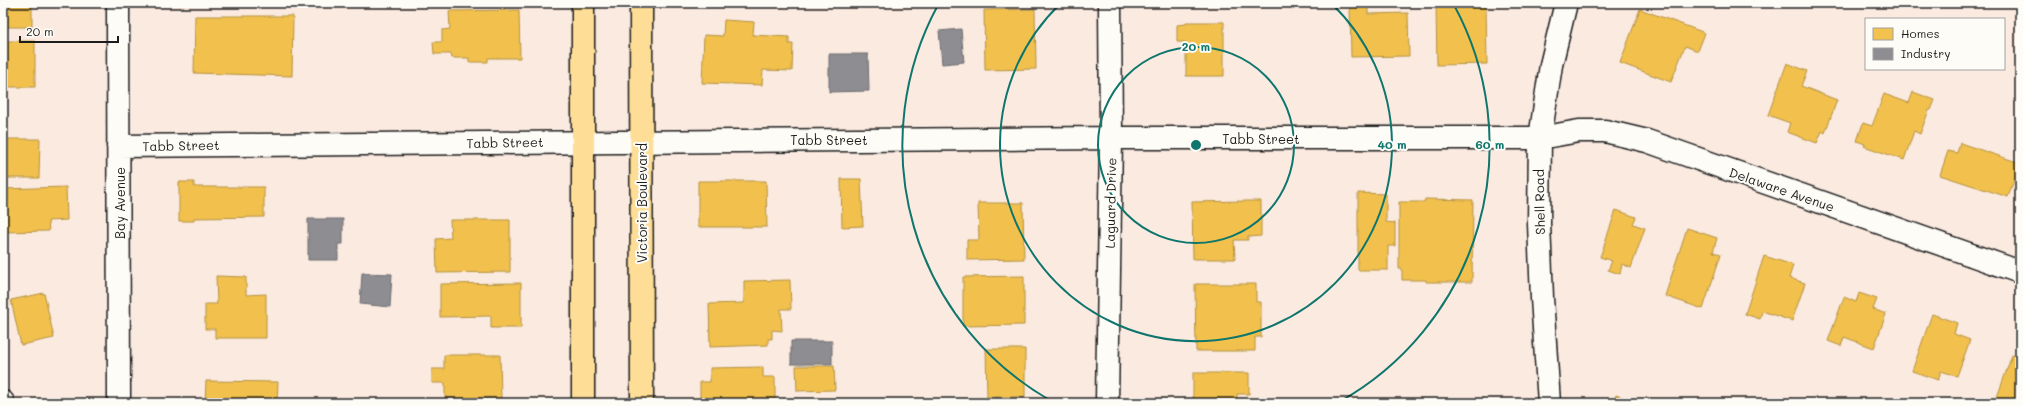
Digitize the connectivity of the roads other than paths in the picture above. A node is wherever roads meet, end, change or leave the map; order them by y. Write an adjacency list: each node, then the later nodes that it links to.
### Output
1 (118, 3): 10 (street, Bay Avenue)
2 (583, 3): 9 (main road)
3 (641, 3): 8 (main road, Victoria Boulevard)
4 (1110, 3): 6 (street, Laguard Drive)
5 (1566, 3): 7 (street, Shell Road)
6 (1111, 138): 7 (street, Tabb Street); 8 (street, Tabb Street); 15 (street, Laguard Drive)
7 (1540, 138): 11 (street, Delaware Avenue); 16 (street, Shell Road)
8 (641, 141): 9 (street, Tabb Street); 14 (main road, Victoria Boulevard)
9 (583, 142): 10 (street, Tabb Street); 13 (main road)
10 (118, 146): 12 (street, Bay Avenue)
11 (2020, 272)
12 (119, 403)
13 (583, 403)
14 (642, 403)
15 (1107, 403)
16 (1549, 403)

